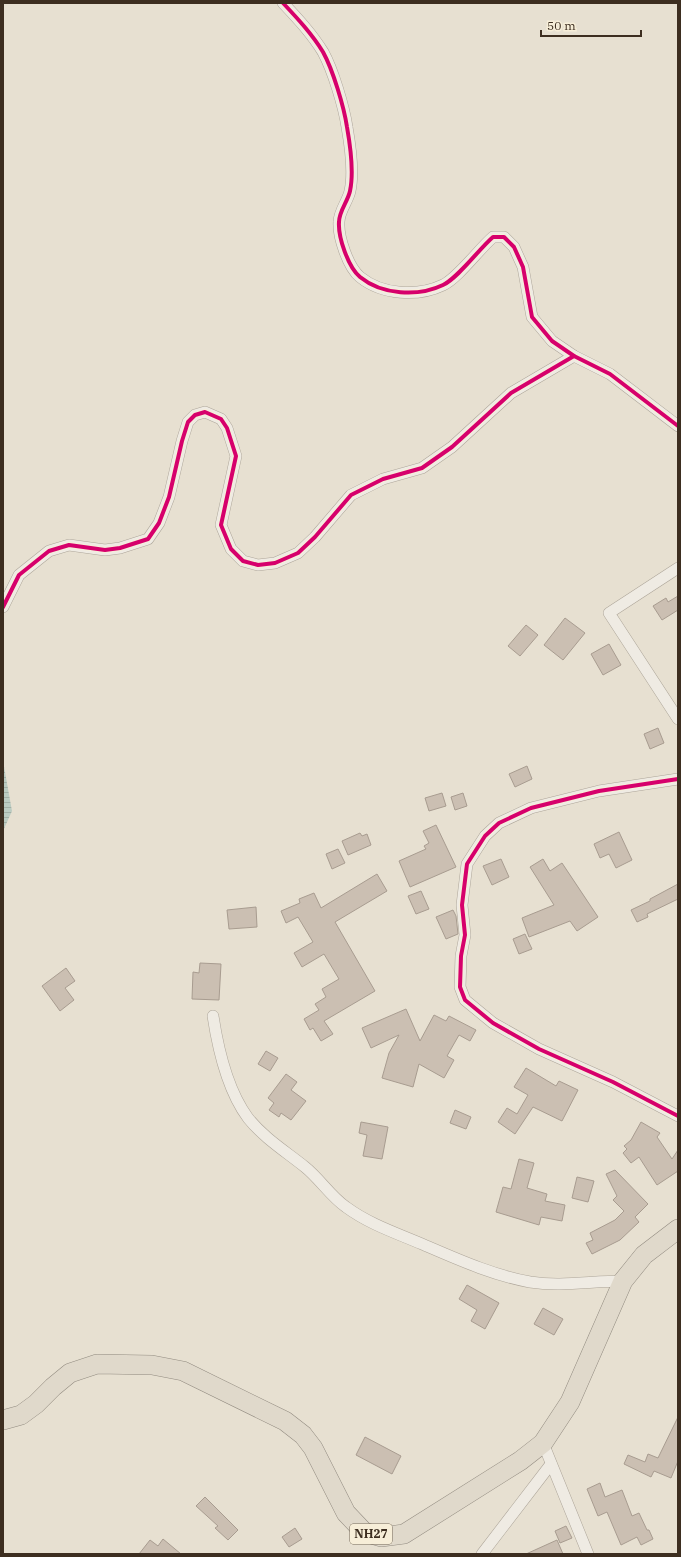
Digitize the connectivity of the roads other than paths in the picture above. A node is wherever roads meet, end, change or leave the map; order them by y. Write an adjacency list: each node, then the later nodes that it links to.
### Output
1 (283, 3): 2 (street)
2 (574, 356): 3 (street); 5 (street)
3 (678, 426)
4 (678, 568): 6 (street)
5 (3, 607)
6 (678, 719)
7 (678, 779): 9 (street)
8 (213, 1016): 11 (street)
9 (678, 1116)
10 (678, 1229): 11 (highway, NH27)
11 (623, 1281): 13 (highway, NH27)
12 (3, 1420): 13 (highway, NH27)
13 (543, 1443): 14 (street)
14 (551, 1464): 15 (street); 16 (street)
15 (482, 1554)
16 (588, 1554)

